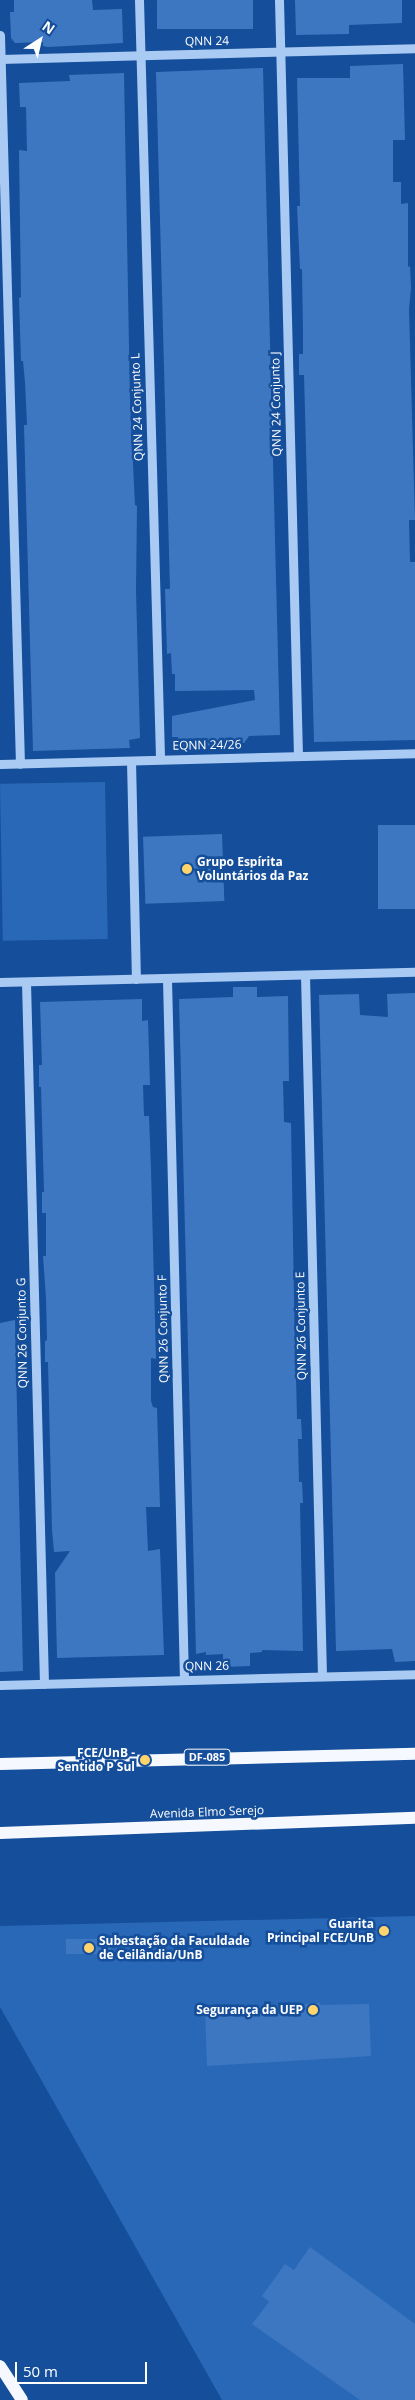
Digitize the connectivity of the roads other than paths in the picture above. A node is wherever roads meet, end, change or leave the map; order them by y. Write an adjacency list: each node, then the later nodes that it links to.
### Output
1 (139, 0): 6 (street, QNN 24 Conjunto L)
2 (279, 0): 5 (street, QNN 24 Conjunto J)
3 (0, 35): 7 (street)
4 (415, 48): 5 (street, QNN 24)
5 (280, 52): 6 (street, QNN 24); 9 (street, QNN 24 Conjunto J)
6 (140, 55): 7 (street, QNN 24); 10 (street, QNN 24 Conjunto L)
7 (0, 59): 13 (street)
8 (415, 753): 9 (street, EQNN 24/26)
9 (298, 756): 10 (street, EQNN 24/26)
10 (160, 758): 11 (street, EQNN 24/26)
11 (132, 761): 13 (street, EQNN 24/26); 17 (street)
12 (0, 764): 13 (street, EQNN 24/26)
13 (20, 764)
14 (415, 972): 15 (street)
15 (305, 975): 16 (street); 21 (street, QNN 26 Conjunto E)
16 (168, 979): 17 (street); 22 (street, QNN 26 Conjunto F)
17 (136, 980): 19 (street)
18 (0, 982): 19 (street)
19 (26, 982): 23 (street, QNN 26 Conjunto G)
20 (415, 1674): 21 (street, QNN 26)
21 (322, 1675): 22 (street, QNN 26)
22 (184, 1679): 23 (street, QNN 26)
23 (44, 1684): 24 (street, QNN 26)
24 (0, 1685)
25 (415, 1754): 26 (main road, DF-085)
26 (0, 1764)
27 (415, 1818): 28 (main road, Avenida Elmo Serejo)
28 (0, 1833)
29 (0, 2366): 30 (main road)
30 (22, 2400)

